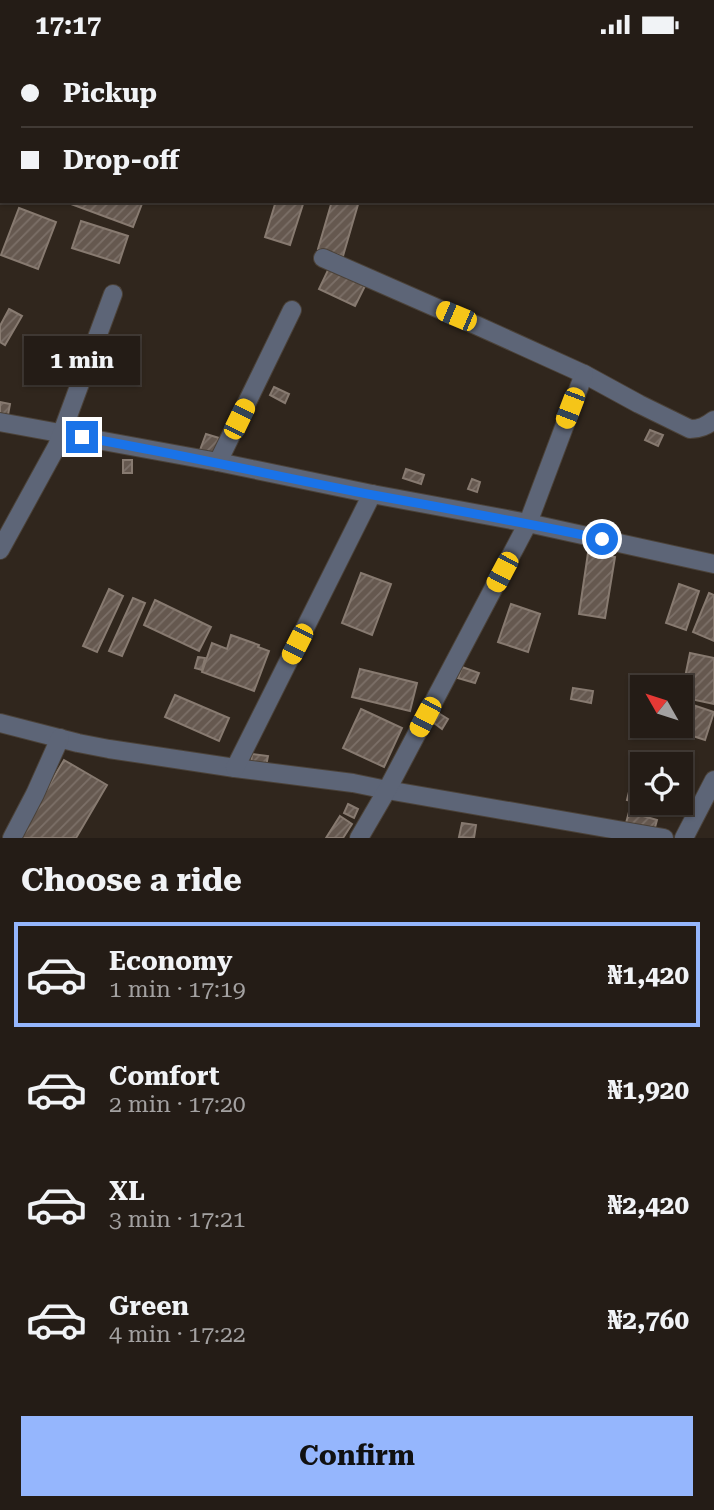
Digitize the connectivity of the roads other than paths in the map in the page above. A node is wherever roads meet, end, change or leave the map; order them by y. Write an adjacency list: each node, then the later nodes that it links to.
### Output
1 (323, 258): 4 (street)
2 (113, 294): 7 (street)
3 (292, 310): 8 (street)
4 (584, 374): 5 (street); 10 (street)
5 (714, 420)
6 (0, 422): 7 (street)
7 (62, 433): 8 (street); 11 (street)
8 (218, 462): 9 (street)
9 (372, 494): 10 (street); 15 (street)
10 (528, 523): 12 (street); 17 (street)
11 (0, 550)
12 (714, 564)
13 (0, 723): 14 (street)
14 (60, 738): 15 (street); 18 (street)
15 (235, 768): 17 (street)
16 (714, 781): 21 (street)
17 (387, 790): 19 (street); 20 (street)
18 (12, 838)
19 (359, 838)
20 (664, 838)
21 (684, 838)

